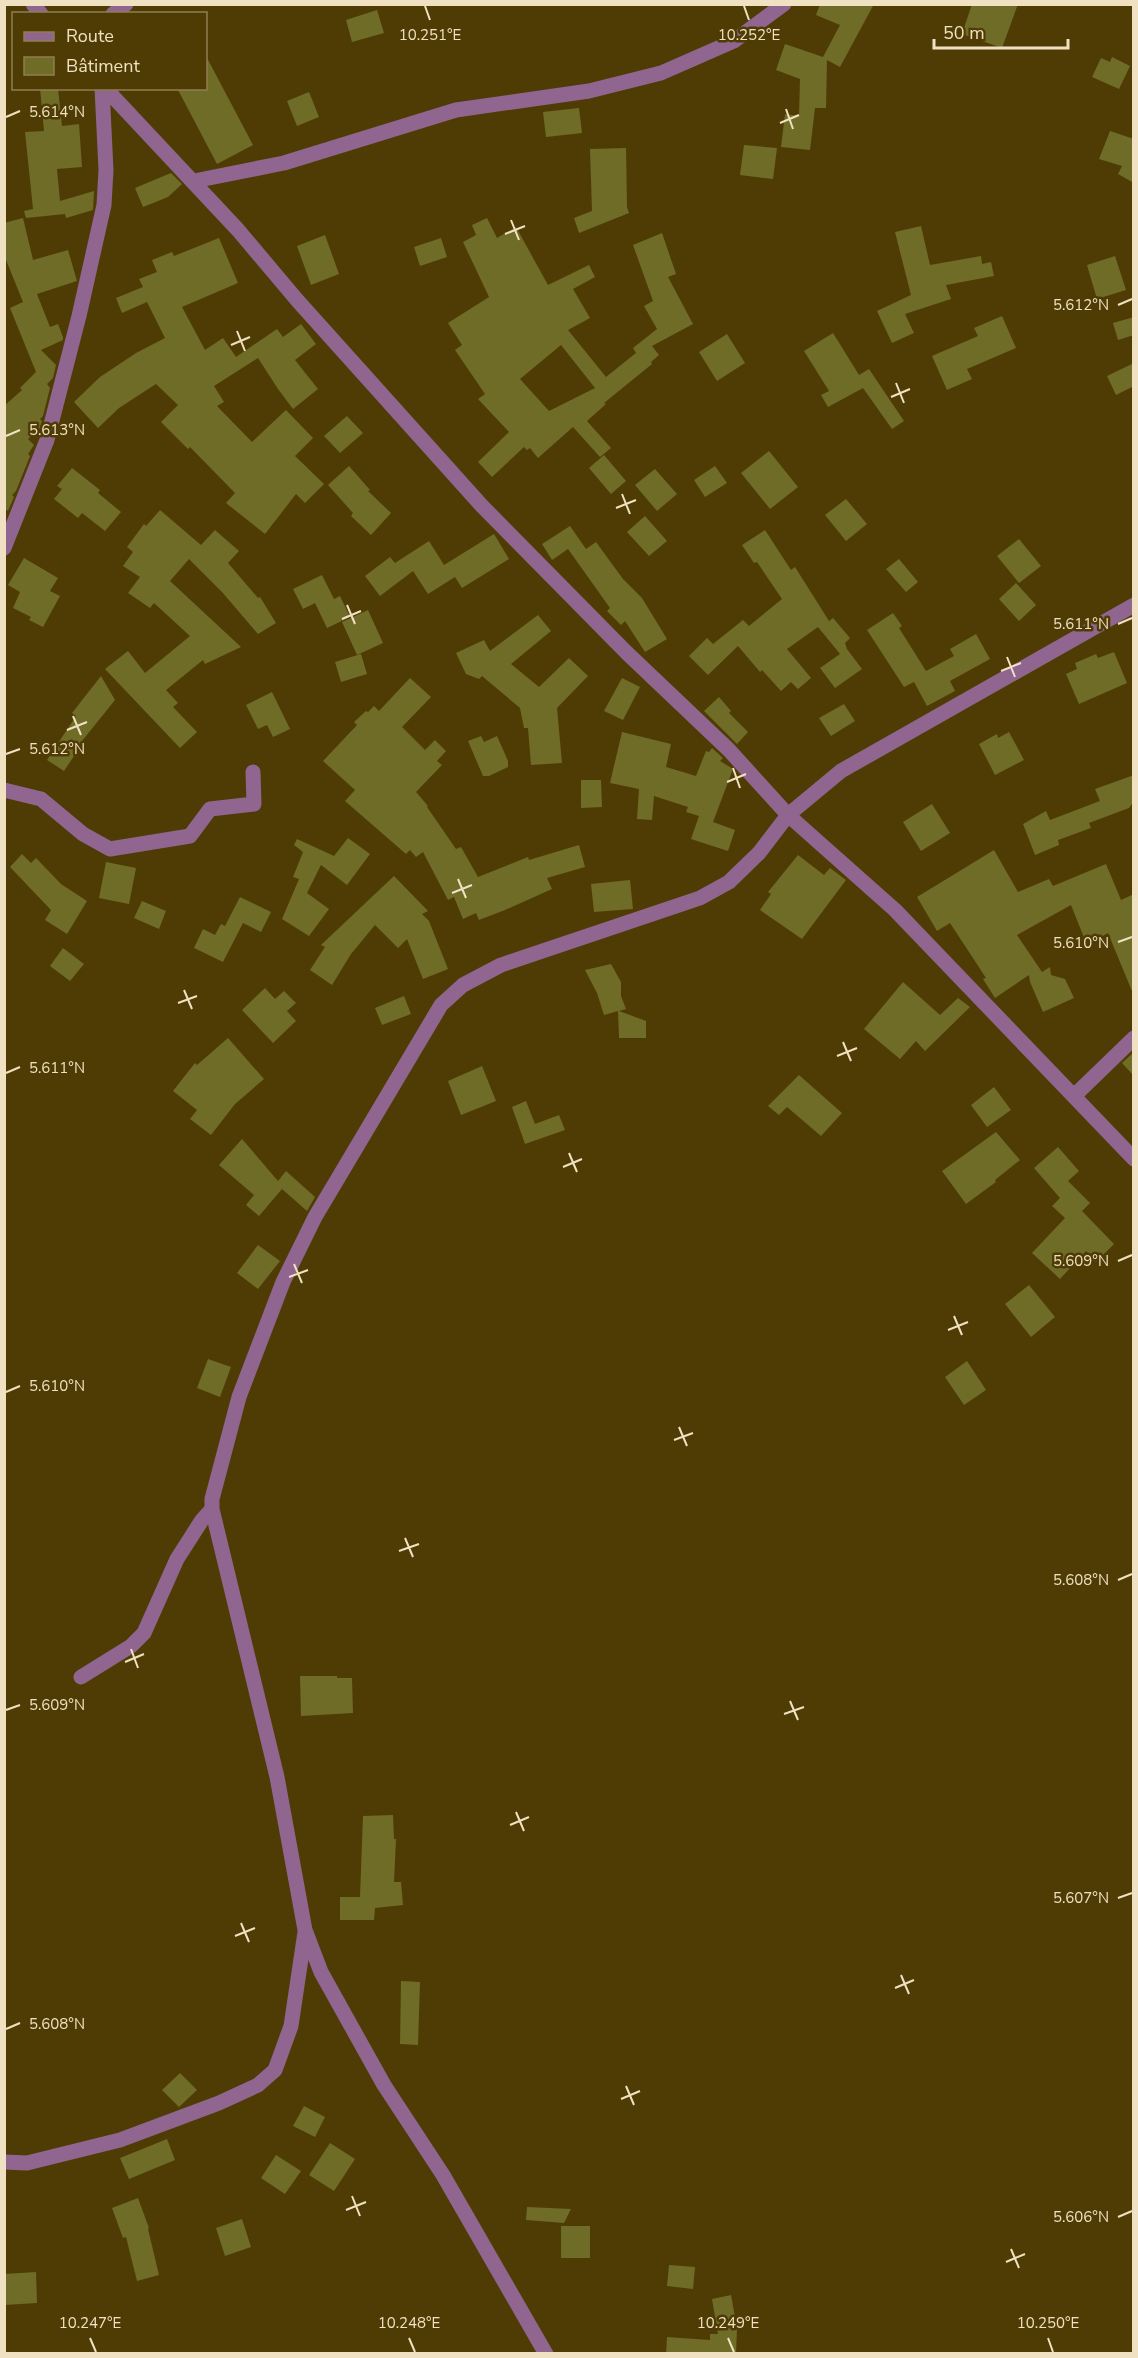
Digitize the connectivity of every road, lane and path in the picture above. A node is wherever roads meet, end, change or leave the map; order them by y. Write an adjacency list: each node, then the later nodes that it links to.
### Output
1 (784, 4): 4 (street)
2 (103, 90): 5 (street)
3 (105, 90): 4 (street)
4 (194, 181): 9 (street)
5 (4, 548)
6 (1134, 605): 9 (street)
7 (253, 772): 8 (street)
8 (4, 790)
9 (788, 815): 11 (street); 13 (street)
10 (1134, 1038): 11 (street)
11 (1074, 1096): 12 (street)
12 (1134, 1159)
13 (212, 1509): 14 (street); 15 (street)
14 (81, 1677)
15 (305, 1930): 16 (street); 17 (street)
16 (4, 2162)
17 (546, 2354)

